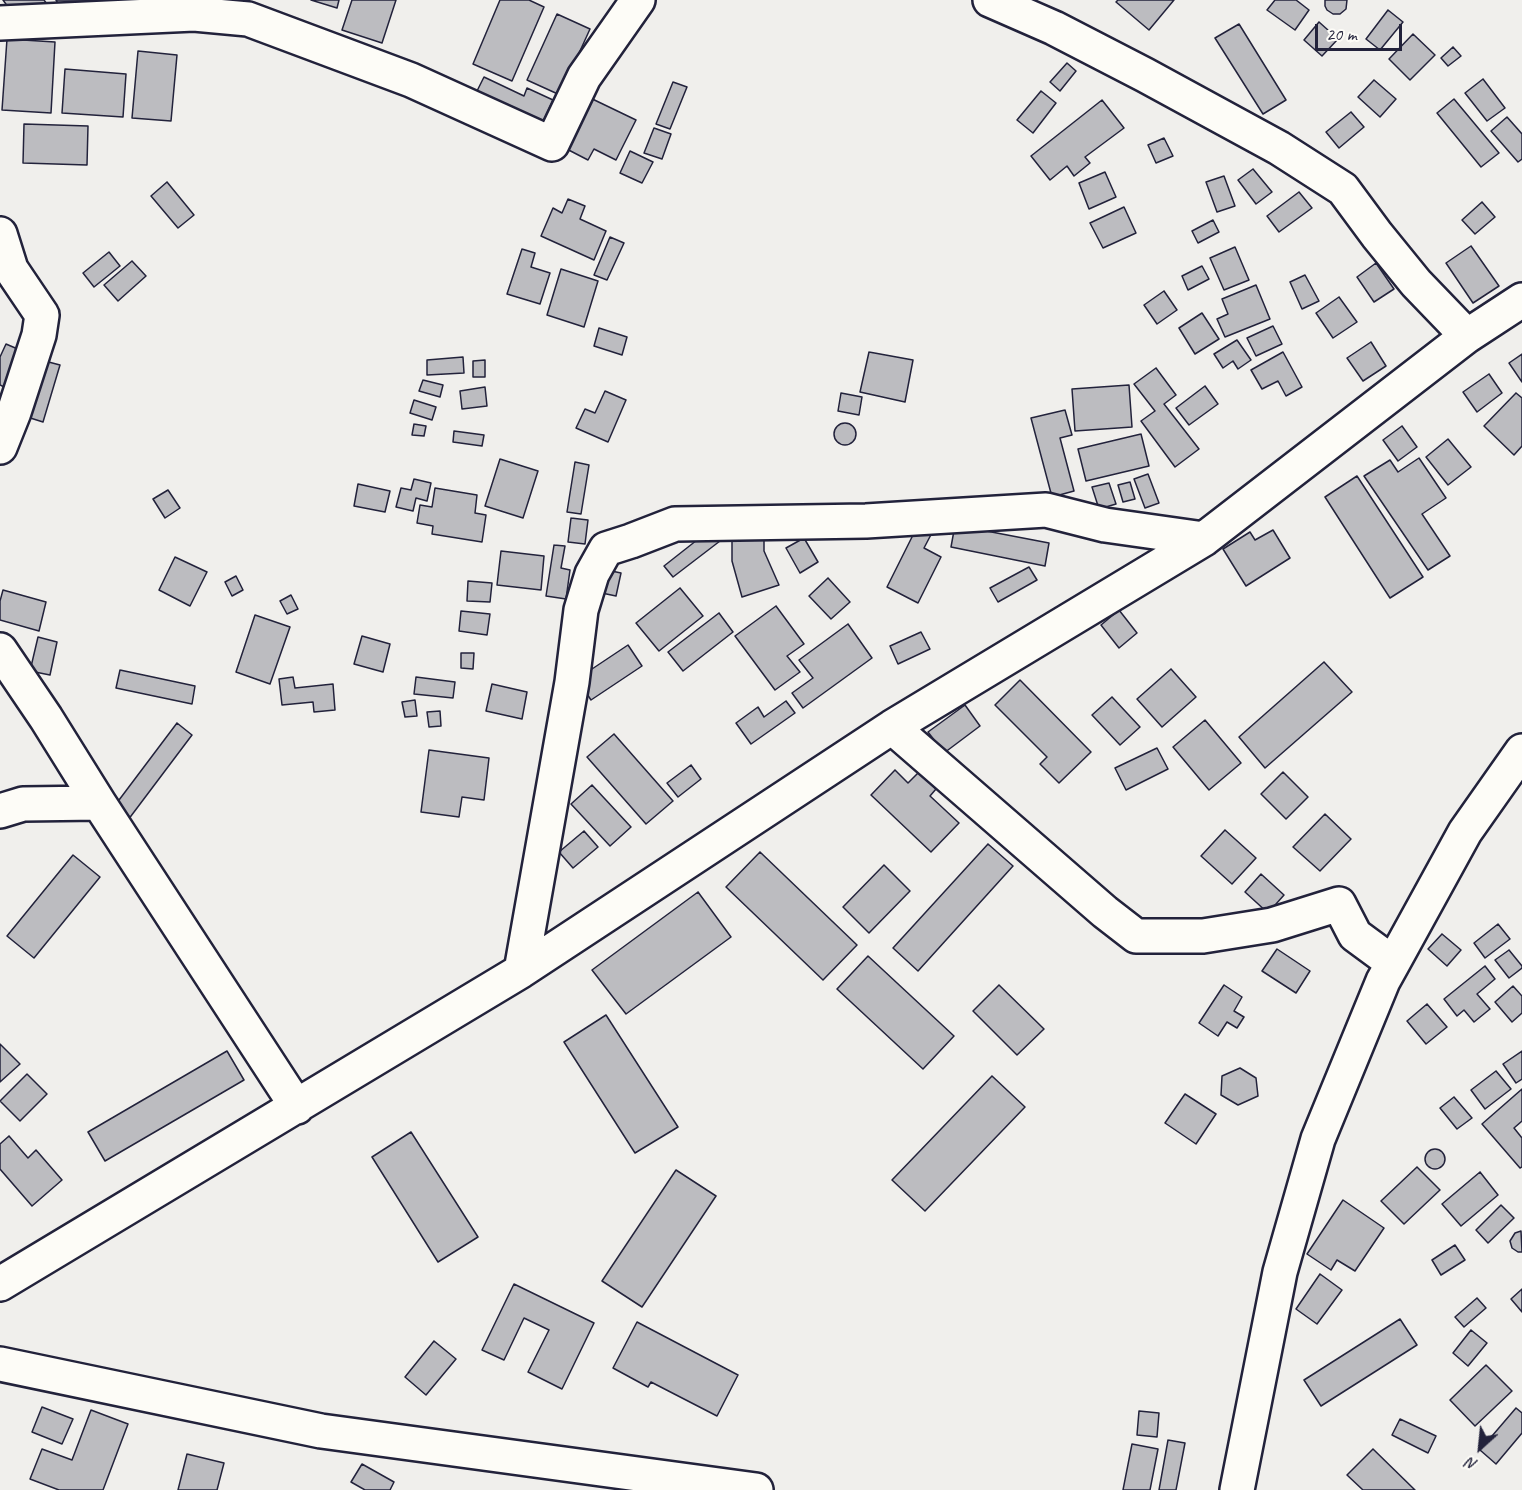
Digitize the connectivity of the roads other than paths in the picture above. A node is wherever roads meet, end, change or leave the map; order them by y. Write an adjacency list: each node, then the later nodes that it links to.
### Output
1 (638, 0): 3 (street)
2 (990, 0): 6 (street)
3 (0, 24)
4 (0, 234): 7 (street)
5 (1522, 300): 6 (street)
6 (1467, 336): 8 (street)
7 (0, 447)
8 (1204, 539): 10 (street); 15 (street)
9 (0, 650): 12 (street)
10 (892, 727): 14 (street); 15 (street)
11 (1522, 751): 14 (street)
12 (99, 803): 13 (street); 16 (street)
13 (0, 811)
14 (1393, 963): 20 (street)
15 (521, 971): 16 (street)
16 (297, 1107): 17 (street)
17 (0, 1284)
18 (0, 1364): 19 (street)
19 (756, 1490)
20 (1237, 1490)

